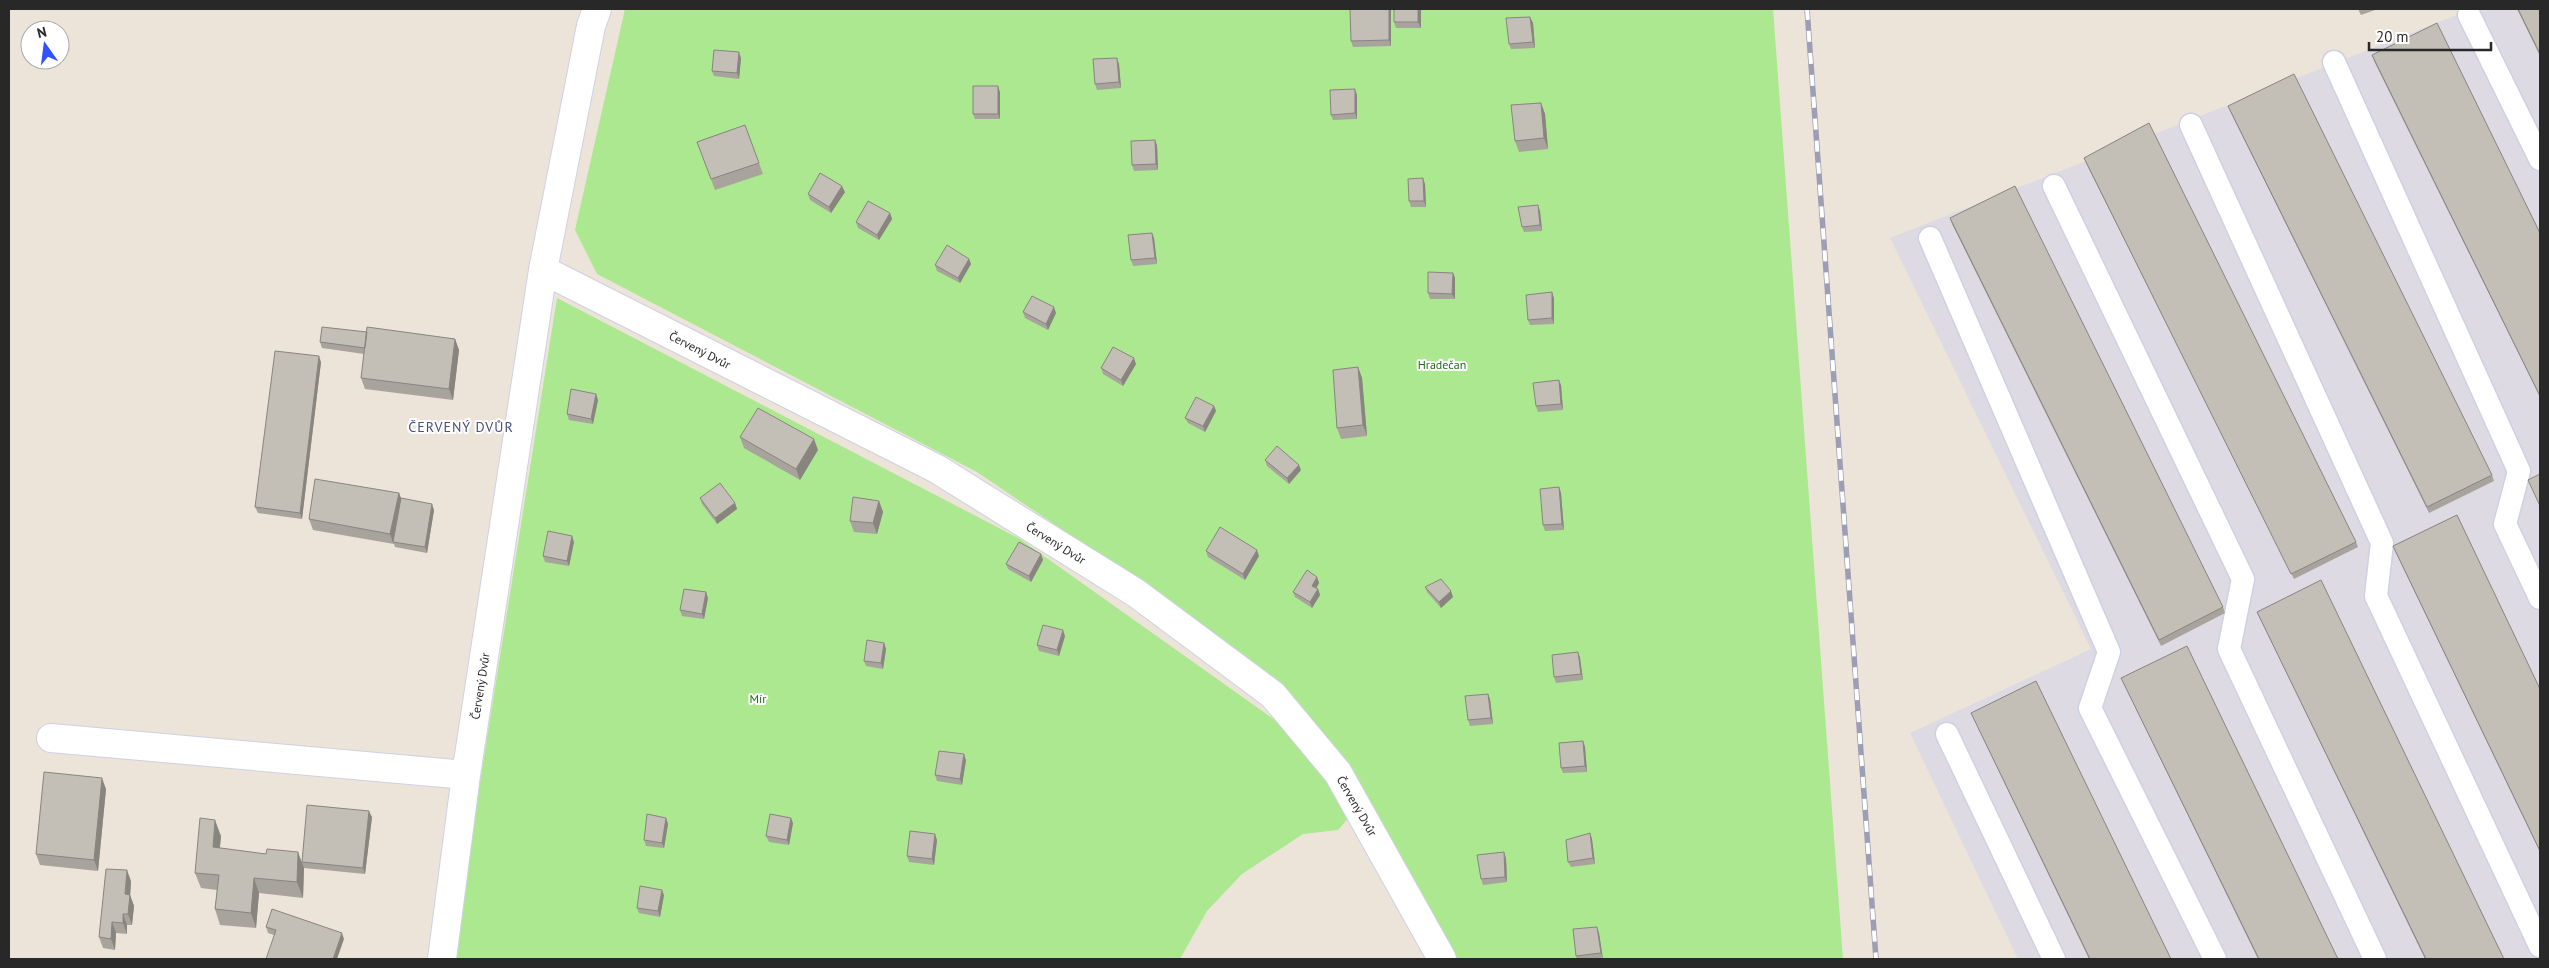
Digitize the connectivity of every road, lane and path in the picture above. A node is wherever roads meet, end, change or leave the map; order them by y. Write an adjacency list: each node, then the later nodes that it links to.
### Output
1 (597, 9): 8 (street, Červený Dvůr)
2 (2470, 15): 5 (lane)
3 (2334, 62): 9 (lane)
4 (2190, 125): 13 (lane)
5 (2540, 159)
6 (2054, 186): 18 (lane)
7 (1930, 238): 17 (lane)
8 (543, 270): 12 (street, Červený Dvůr); 15 (street, Červený Dvůr)
9 (2540, 598)
10 (1947, 734): 16 (lane)
11 (51, 738): 12 (street)
12 (466, 775): 14 (street, Červený Dvůr)
13 (2540, 946)
14 (442, 959)
15 (1442, 959)
16 (2054, 959)
17 (2216, 959)
18 (2375, 959)

